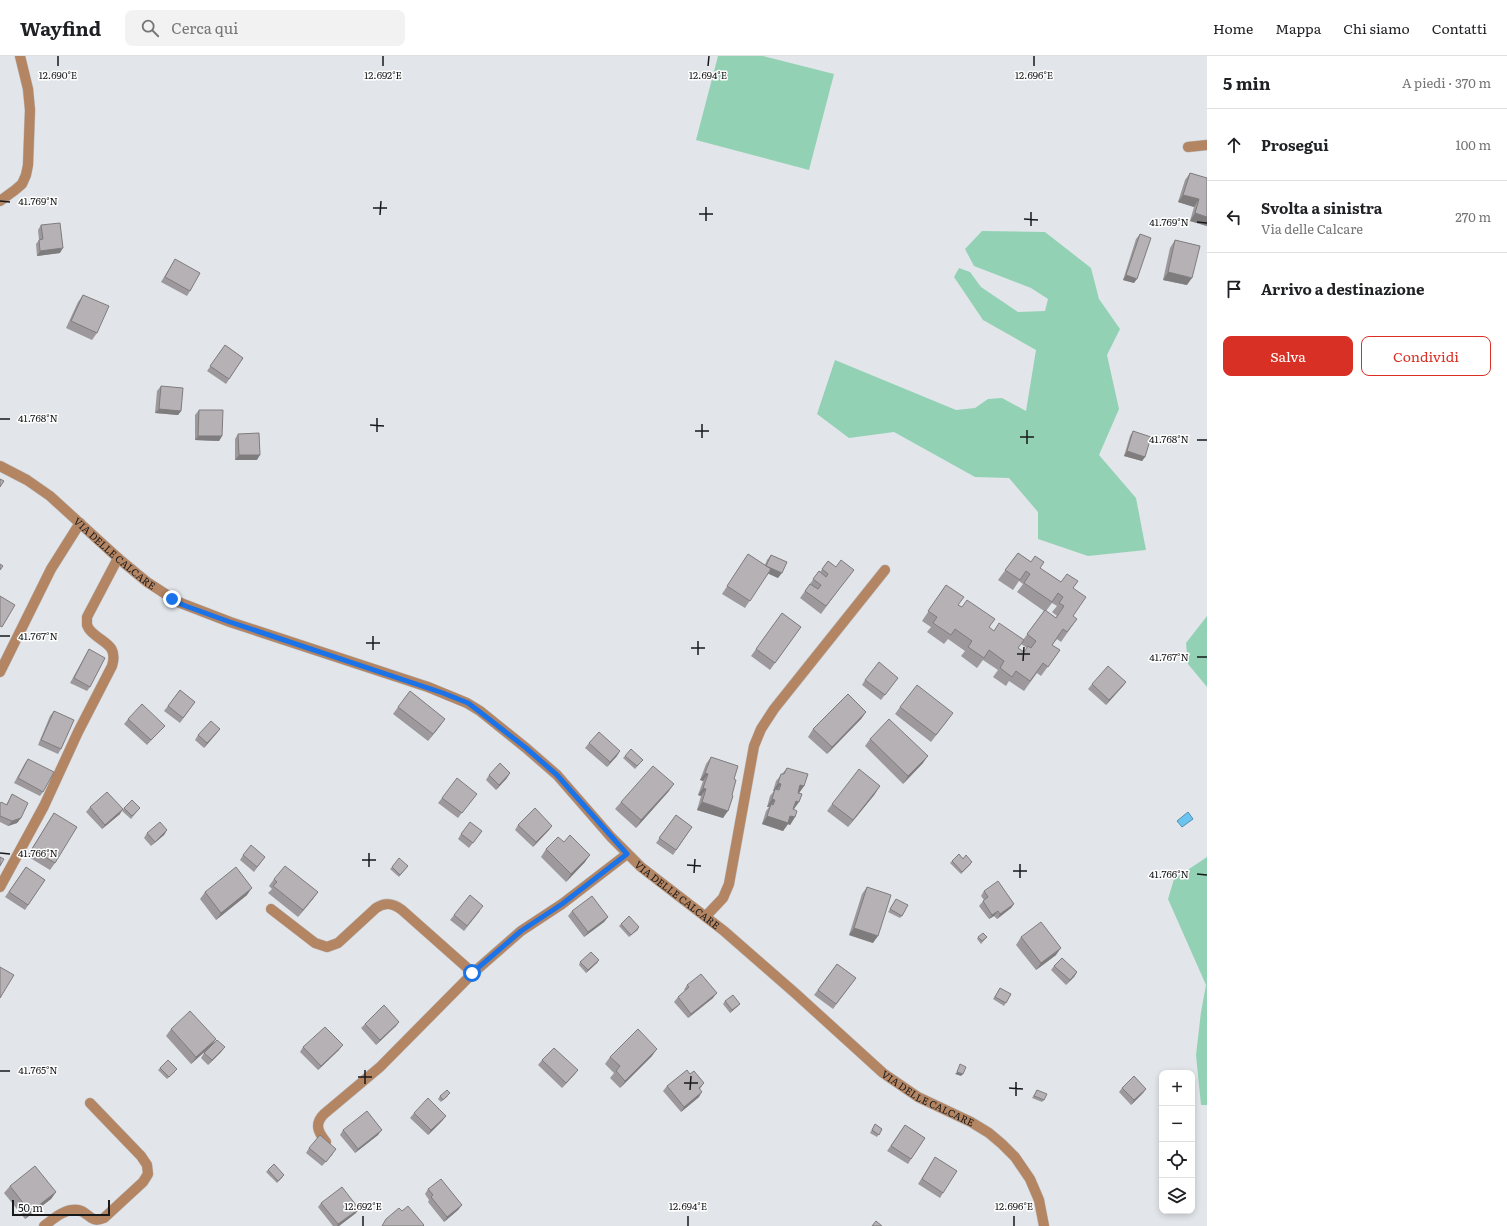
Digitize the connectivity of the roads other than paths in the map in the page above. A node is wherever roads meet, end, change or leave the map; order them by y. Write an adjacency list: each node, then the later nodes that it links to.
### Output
1 (20, 56): 4 (street)
2 (1207, 145): 3 (street)
3 (1188, 148)
4 (0, 201)
5 (0, 466): 6 (street, VIA DELLE CALCARE)
6 (80, 523): 7 (street, VIA DELLE CALCARE); 9 (street)
7 (118, 558): 10 (street, VIA DELLE CALCARE); 11 (street)
8 (885, 570): 13 (street)
9 (0, 672)
10 (627, 854): 13 (street, VIA DELLE CALCARE); 14 (street)
11 (0, 887)
12 (271, 909): 14 (street)
13 (706, 916): 18 (street, VIA DELLE CALCARE)
14 (472, 973): 16 (street)
15 (90, 1103): 17 (street)
16 (326, 1142)
17 (44, 1226)
18 (1044, 1226)

